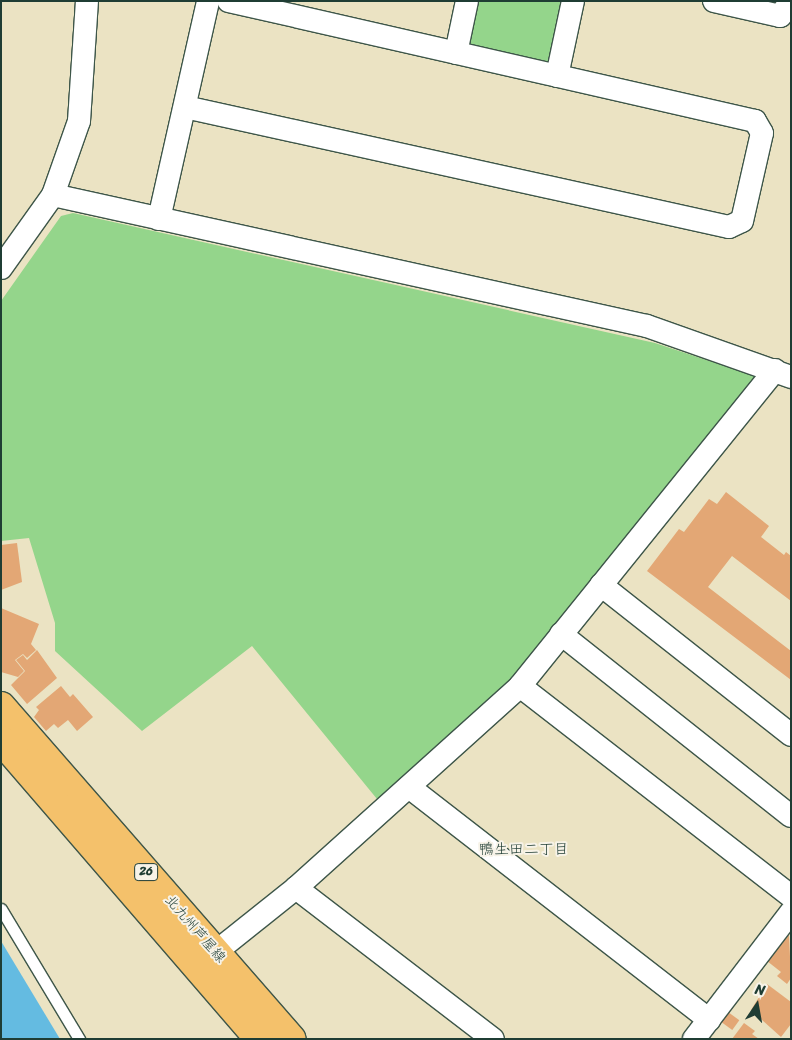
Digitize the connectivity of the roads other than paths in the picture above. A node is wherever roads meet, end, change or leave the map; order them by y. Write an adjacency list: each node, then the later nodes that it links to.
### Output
1 (87, 1): 11 (street)
2 (208, 1): 10 (street)
3 (229, 1): 8 (street)
4 (467, 1): 8 (street)
5 (573, 1): 9 (street)
6 (714, 1): 7 (street)
7 (791, 1)
8 (456, 53): 9 (street)
9 (557, 76): 10 (street)
10 (185, 107): 12 (street)
11 (53, 195): 12 (street); 13 (street)
12 (158, 219): 14 (street)
13 (1, 268)
14 (783, 374): 15 (street)
15 (601, 585): 16 (street); 19 (street)
16 (561, 634): 17 (street); 22 (street)
17 (520, 686): 21 (street); 24 (street)
18 (1, 706): 27 (main road, 北九州芦屋線 / 26)
19 (790, 734)
20 (1, 740): 27 (main road, 北九州芦屋線 / 26)
21 (409, 787): 23 (street); 28 (street)
22 (791, 816)
23 (296, 888): 27 (street); 32 (street)
24 (791, 896)
25 (1, 909): 29 (lane)
26 (791, 912): 28 (street)
27 (206, 959): 30 (main road, 北九州芦屋線 / 26); 31 (main road, 北九州芦屋線 / 26)
28 (709, 1020): 33 (street)
29 (79, 1039)
30 (259, 1039)
31 (291, 1039)
32 (493, 1039)
33 (694, 1039)

